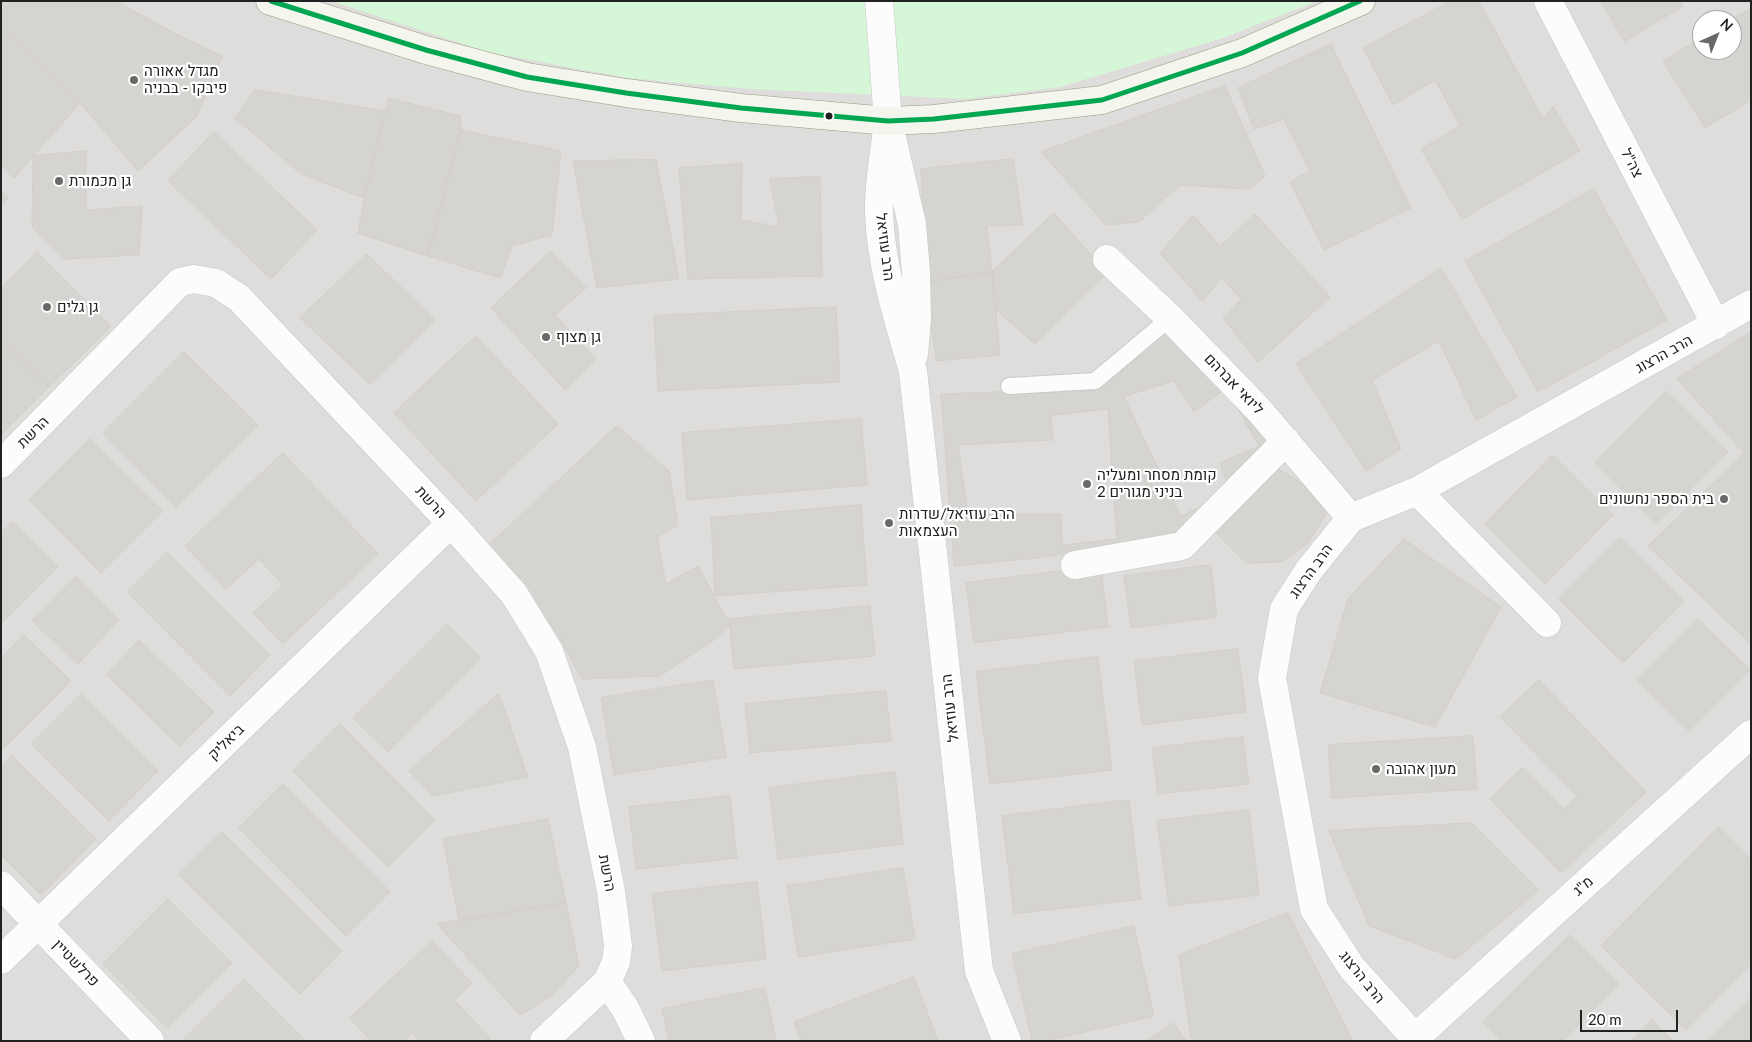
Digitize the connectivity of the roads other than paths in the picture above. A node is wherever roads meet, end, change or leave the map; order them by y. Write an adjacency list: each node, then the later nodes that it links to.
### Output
1 (270, 1): 5 (main road)
2 (879, 1): 5 (street, הרב עוזיאל)
3 (1361, 1): 5 (main road)
4 (1548, 1): 9 (street, צה"ל)
5 (888, 121): 27 (street, הרב עוזיאל)
6 (1107, 259): 8 (street, ליואי אברהם)
7 (1751, 304): 9 (street, הרב הרצוג)
8 (1170, 318): 10 (lane); 11 (street, ליואי אברהם)
9 (1716, 325): 13 (street, הרב הרצוג)
10 (1009, 386)
11 (1286, 441): 14 (street, ליואי אברהם); 16 (street)
12 (1, 464): 15 (street, הרשת)
13 (1417, 491): 14 (street, הרב הרצוג); 17 (street)
14 (1351, 518): 23 (street, הרב הרצוג)
15 (451, 524): 20 (street, ביאליק); 22 (street, הרשת)
16 (1075, 565)
17 (1547, 623)
18 (1751, 734): 23 (street, מ"ג)
19 (1, 885): 20 (street, פרלשטיין)
20 (38, 924): 21 (street, ביאליק); 24 (street, פרלשטיין)
21 (1, 960)
22 (607, 982): 25 (street); 26 (street)
23 (1416, 1040)
24 (150, 1041)
25 (544, 1041)
26 (641, 1041)
27 (1007, 1041)

